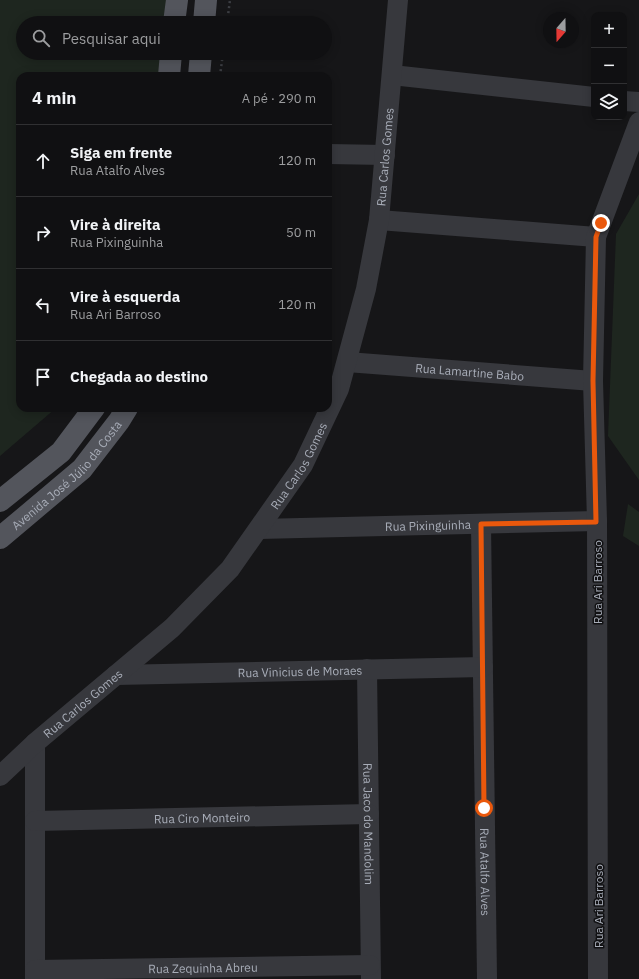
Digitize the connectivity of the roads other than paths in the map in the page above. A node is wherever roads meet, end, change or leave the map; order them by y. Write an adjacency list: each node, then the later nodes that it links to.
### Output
1 (177, 0): 4 (main road)
2 (206, 0): 5 (main road)
3 (398, 0): 10 (street, Rua Carlos Gomes)
4 (175, 16)
5 (205, 16)
6 (170, 60): 8 (main road)
7 (200, 60): 9 (main road)
8 (169, 72)
9 (199, 72)
10 (392, 75): 11 (street); 16 (street, Rua Carlos Gomes)
11 (591, 97)
12 (627, 101): 13 (street)
13 (639, 102)
14 (639, 122): 18 (street, Rua Ari Barroso)
15 (332, 154): 16 (street)
16 (385, 155): 17 (street, Rua Carlos Gomes)
17 (379, 220): 18 (street); 19 (street, Rua Carlos Gomes)
18 (596, 237): 20 (street, Rua Ari Barroso)
19 (347, 362): 20 (street, Rua Lamartine Babo); 21 (street, Rua Carlos Gomes)
20 (593, 381): 26 (street, Rua Ari Barroso)
21 (332, 403)
22 (91, 412): 25 (main road, Avenida José Júlio da Costa)
23 (125, 412): 29 (main road, Avenida José Júlio da Costa)
24 (328, 412): 28 (street, Rua Carlos Gomes)
25 (0, 501)
26 (596, 522): 27 (street, Rua Pixinguinha); 42 (street, Rua Ari Barroso)
27 (481, 524): 28 (street, Rua Pixinguinha); 30 (street, Rua Atalfo Alves)
28 (259, 529): 32 (street, Rua Carlos Gomes)
29 (0, 538)
30 (483, 668): 31 (street, Rua Vinicius de Moraes); 41 (street, Rua Atalfo Alves)
31 (367, 669): 32 (street, Rua Vinicius de Moraes); 35 (street, Rua Jaco do Mandolim)
32 (116, 674): 33 (street, Rua Carlos Gomes)
33 (35, 743): 34 (street, Rua Carlos Gomes); 36 (street)
34 (0, 776)
35 (369, 814): 36 (street, Rua Ciro Monteiro); 37 (street, Rua Jaco do Mandolim)
36 (35, 821): 40 (street)
37 (371, 972): 38 (street, Rua Zequinha Abreu)
38 (259, 973): 39 (street, Rua Zequinha Abreu)
39 (148, 974): 40 (street, Rua Zequinha Abreu)
40 (35, 975)
41 (487, 979)
42 (598, 979)

